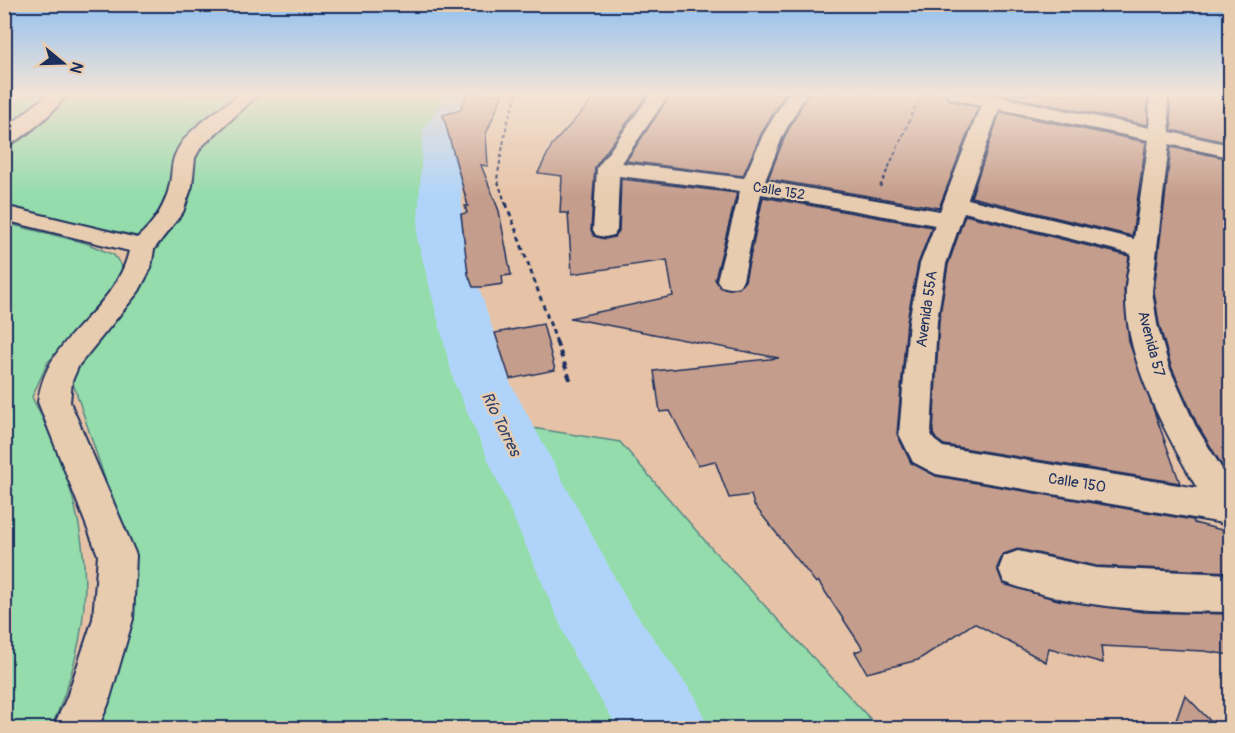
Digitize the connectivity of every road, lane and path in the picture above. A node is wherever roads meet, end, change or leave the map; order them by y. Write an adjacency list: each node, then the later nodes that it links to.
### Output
1 (20, 128): 11 (lane)
2 (209, 128): 19 (lane)
3 (506, 128): 22 (path)
4 (636, 128): 13 (lane)
5 (777, 128): 14 (lane)
6 (906, 128): 15 (path)
7 (982, 128): 16 (lane, Avenida 55A)
8 (1119, 128): 10 (lane)
9 (1160, 128): 10 (lane, Avenida 57)
10 (1160, 137): 12 (lane); 20 (lane, Avenida 57)
11 (4, 140)
12 (1230, 151)
13 (608, 168): 14 (lane, Calle 152); 18 (lane)
14 (752, 186): 15 (lane, Calle 152); 21 (lane)
15 (871, 206): 16 (lane, Calle 152)
16 (953, 211): 20 (lane, Calle 152); 23 (lane, Avenida 55A)
17 (4, 213): 19 (lane)
18 (604, 230)
19 (142, 247): 27 (lane)
20 (1146, 250): 24 (lane, Avenida 57)
21 (730, 280)
22 (571, 382)
23 (923, 453): 24 (lane, Calle 150)
24 (1229, 509)
25 (1018, 569): 26 (lane)
26 (1230, 593)
27 (75, 729)

